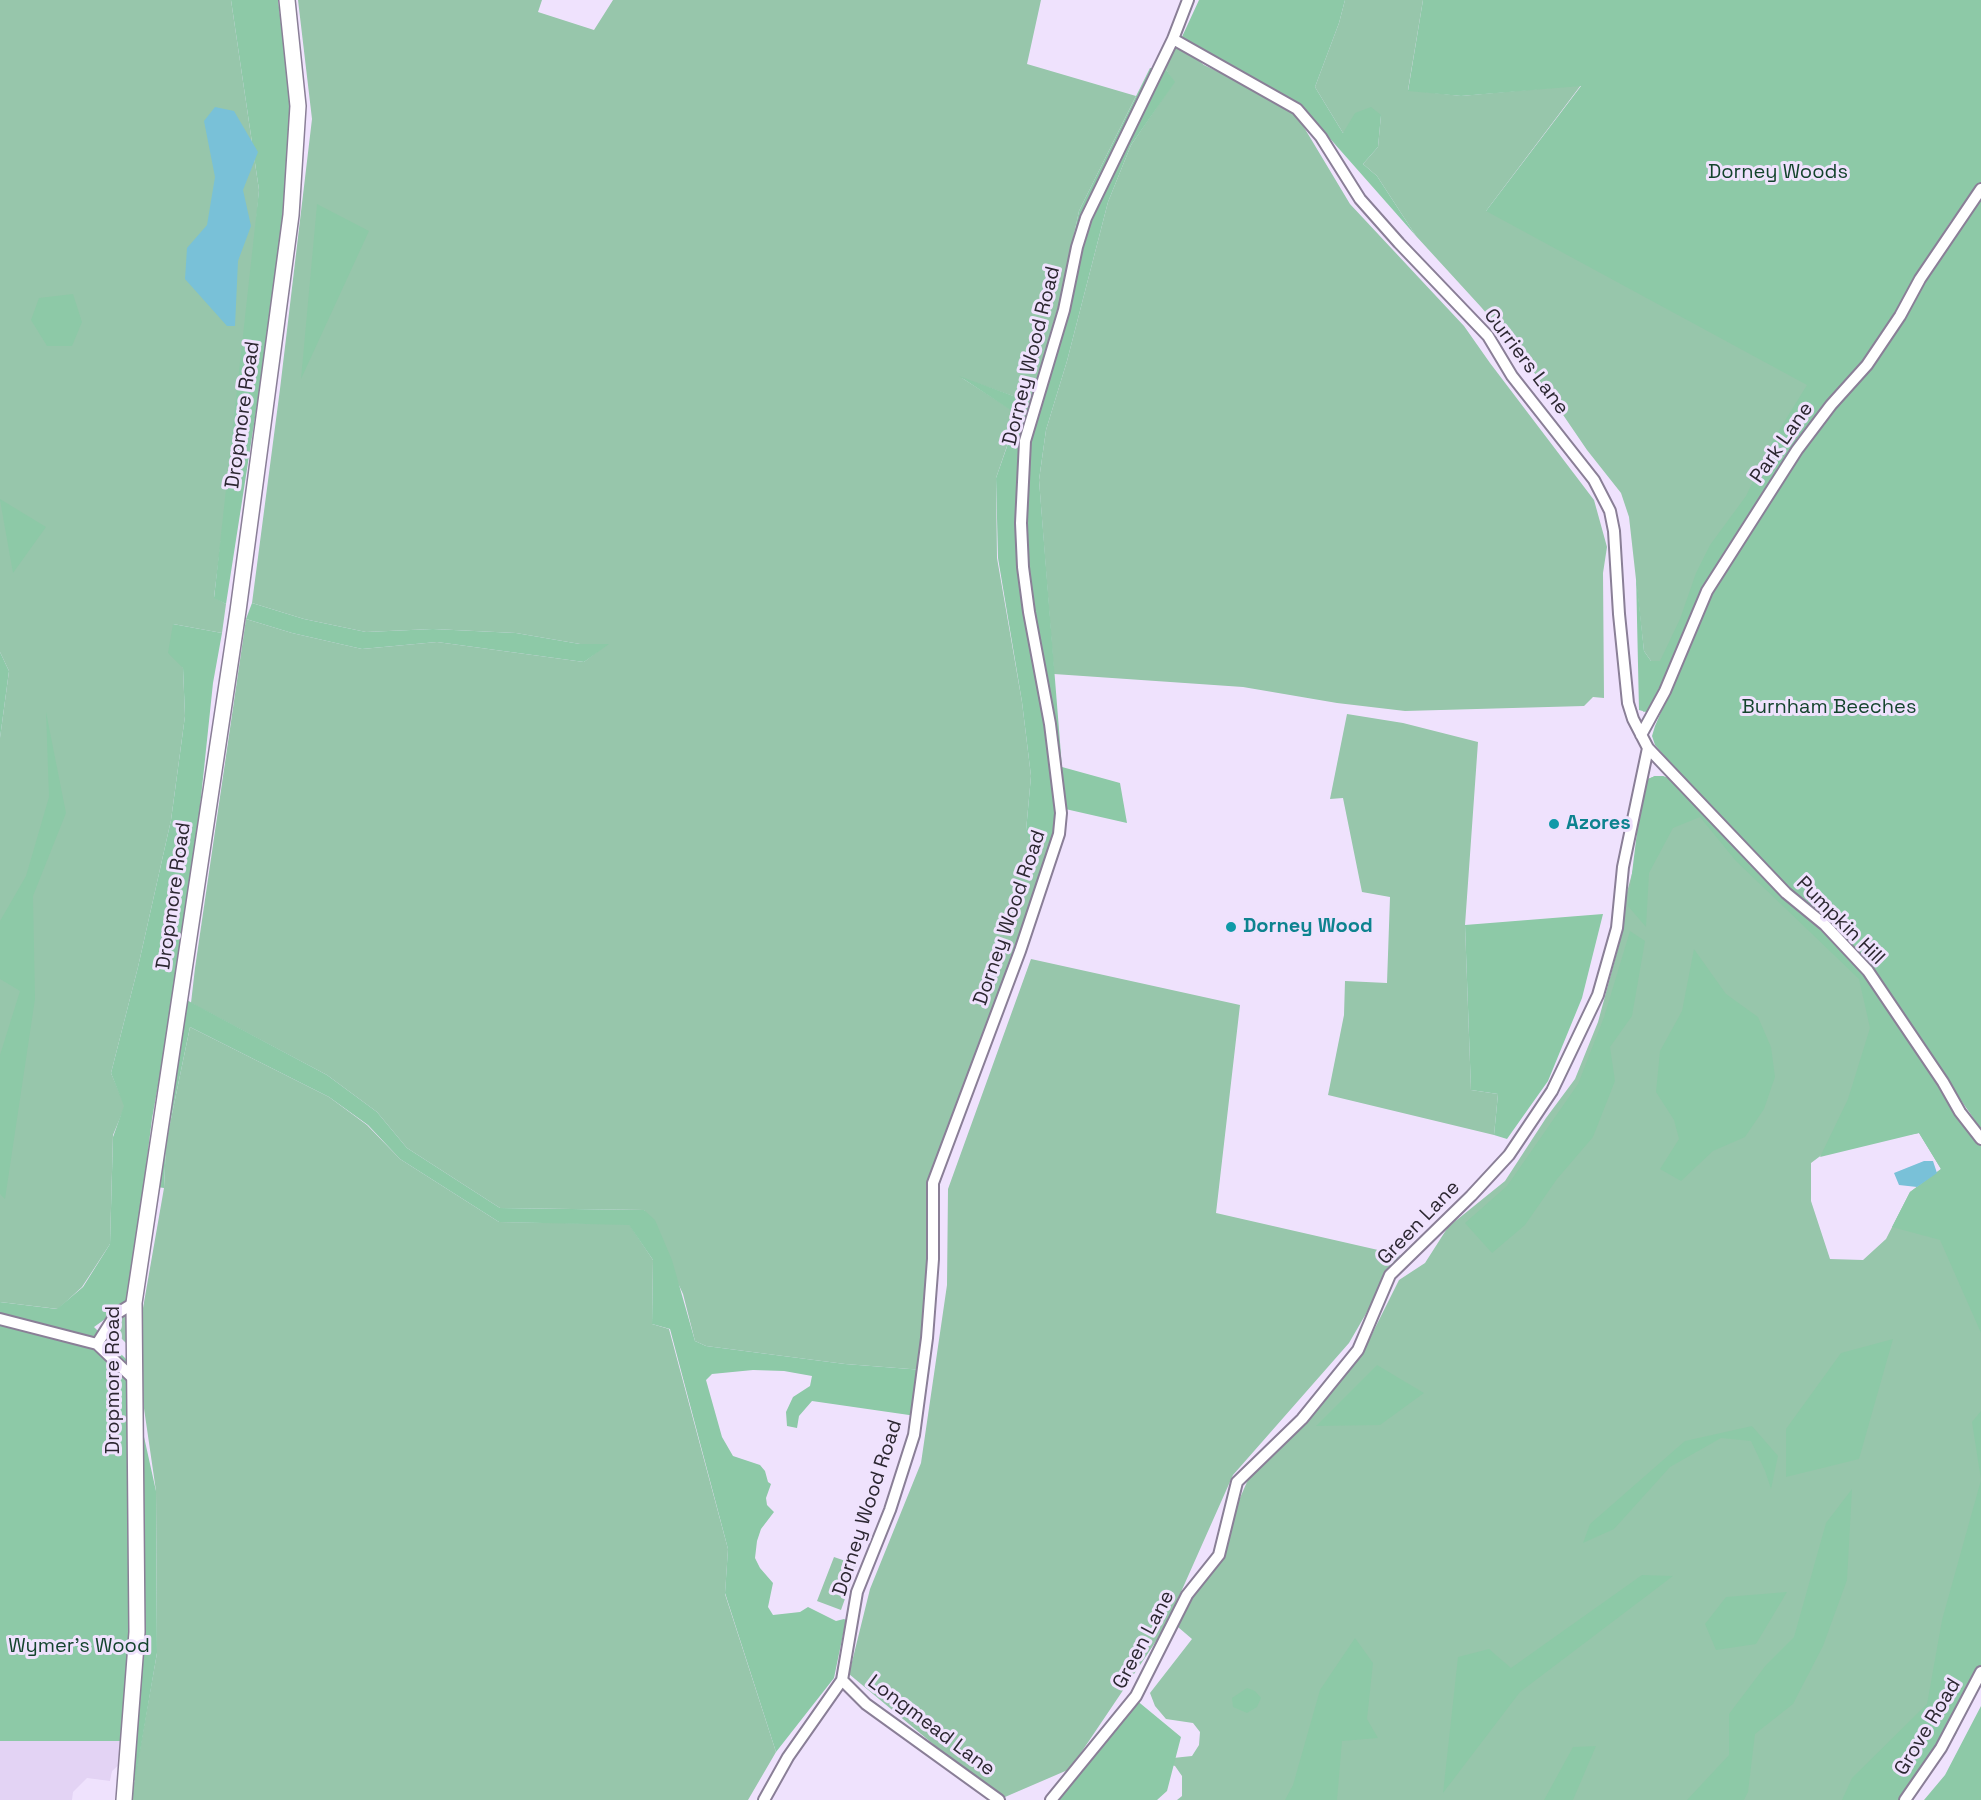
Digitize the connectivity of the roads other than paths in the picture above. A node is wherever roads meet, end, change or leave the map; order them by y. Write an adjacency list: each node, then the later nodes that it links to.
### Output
1 (287, 0): 8 (street, Dropmore Road)
2 (1188, 0): 3 (street, Dorney Wood Road)
3 (1173, 39): 5 (street, Curriers Lane); 13 (street, Dorney Wood Road)
4 (1981, 189): 5 (street, Park Lane)
5 (1641, 735): 6 (street, Curriers Lane)
6 (1648, 748): 7 (street, Pumpkin Hill); 17 (street, Green Lane)
7 (1981, 1139)
8 (134, 1303): 10 (street); 11 (street, Dropmore Road)
9 (0, 1319): 10 (street)
10 (97, 1344): 11 (street)
11 (136, 1381): 14 (street, Dropmore Road)
12 (1981, 1672): 18 (street, Grove Road)
13 (842, 1680): 15 (street, Dorney Wood Road); 16 (street, Longmead Lane)
14 (124, 1800)
15 (764, 1800)
16 (999, 1800)
17 (1051, 1800)
18 (1905, 1800)

